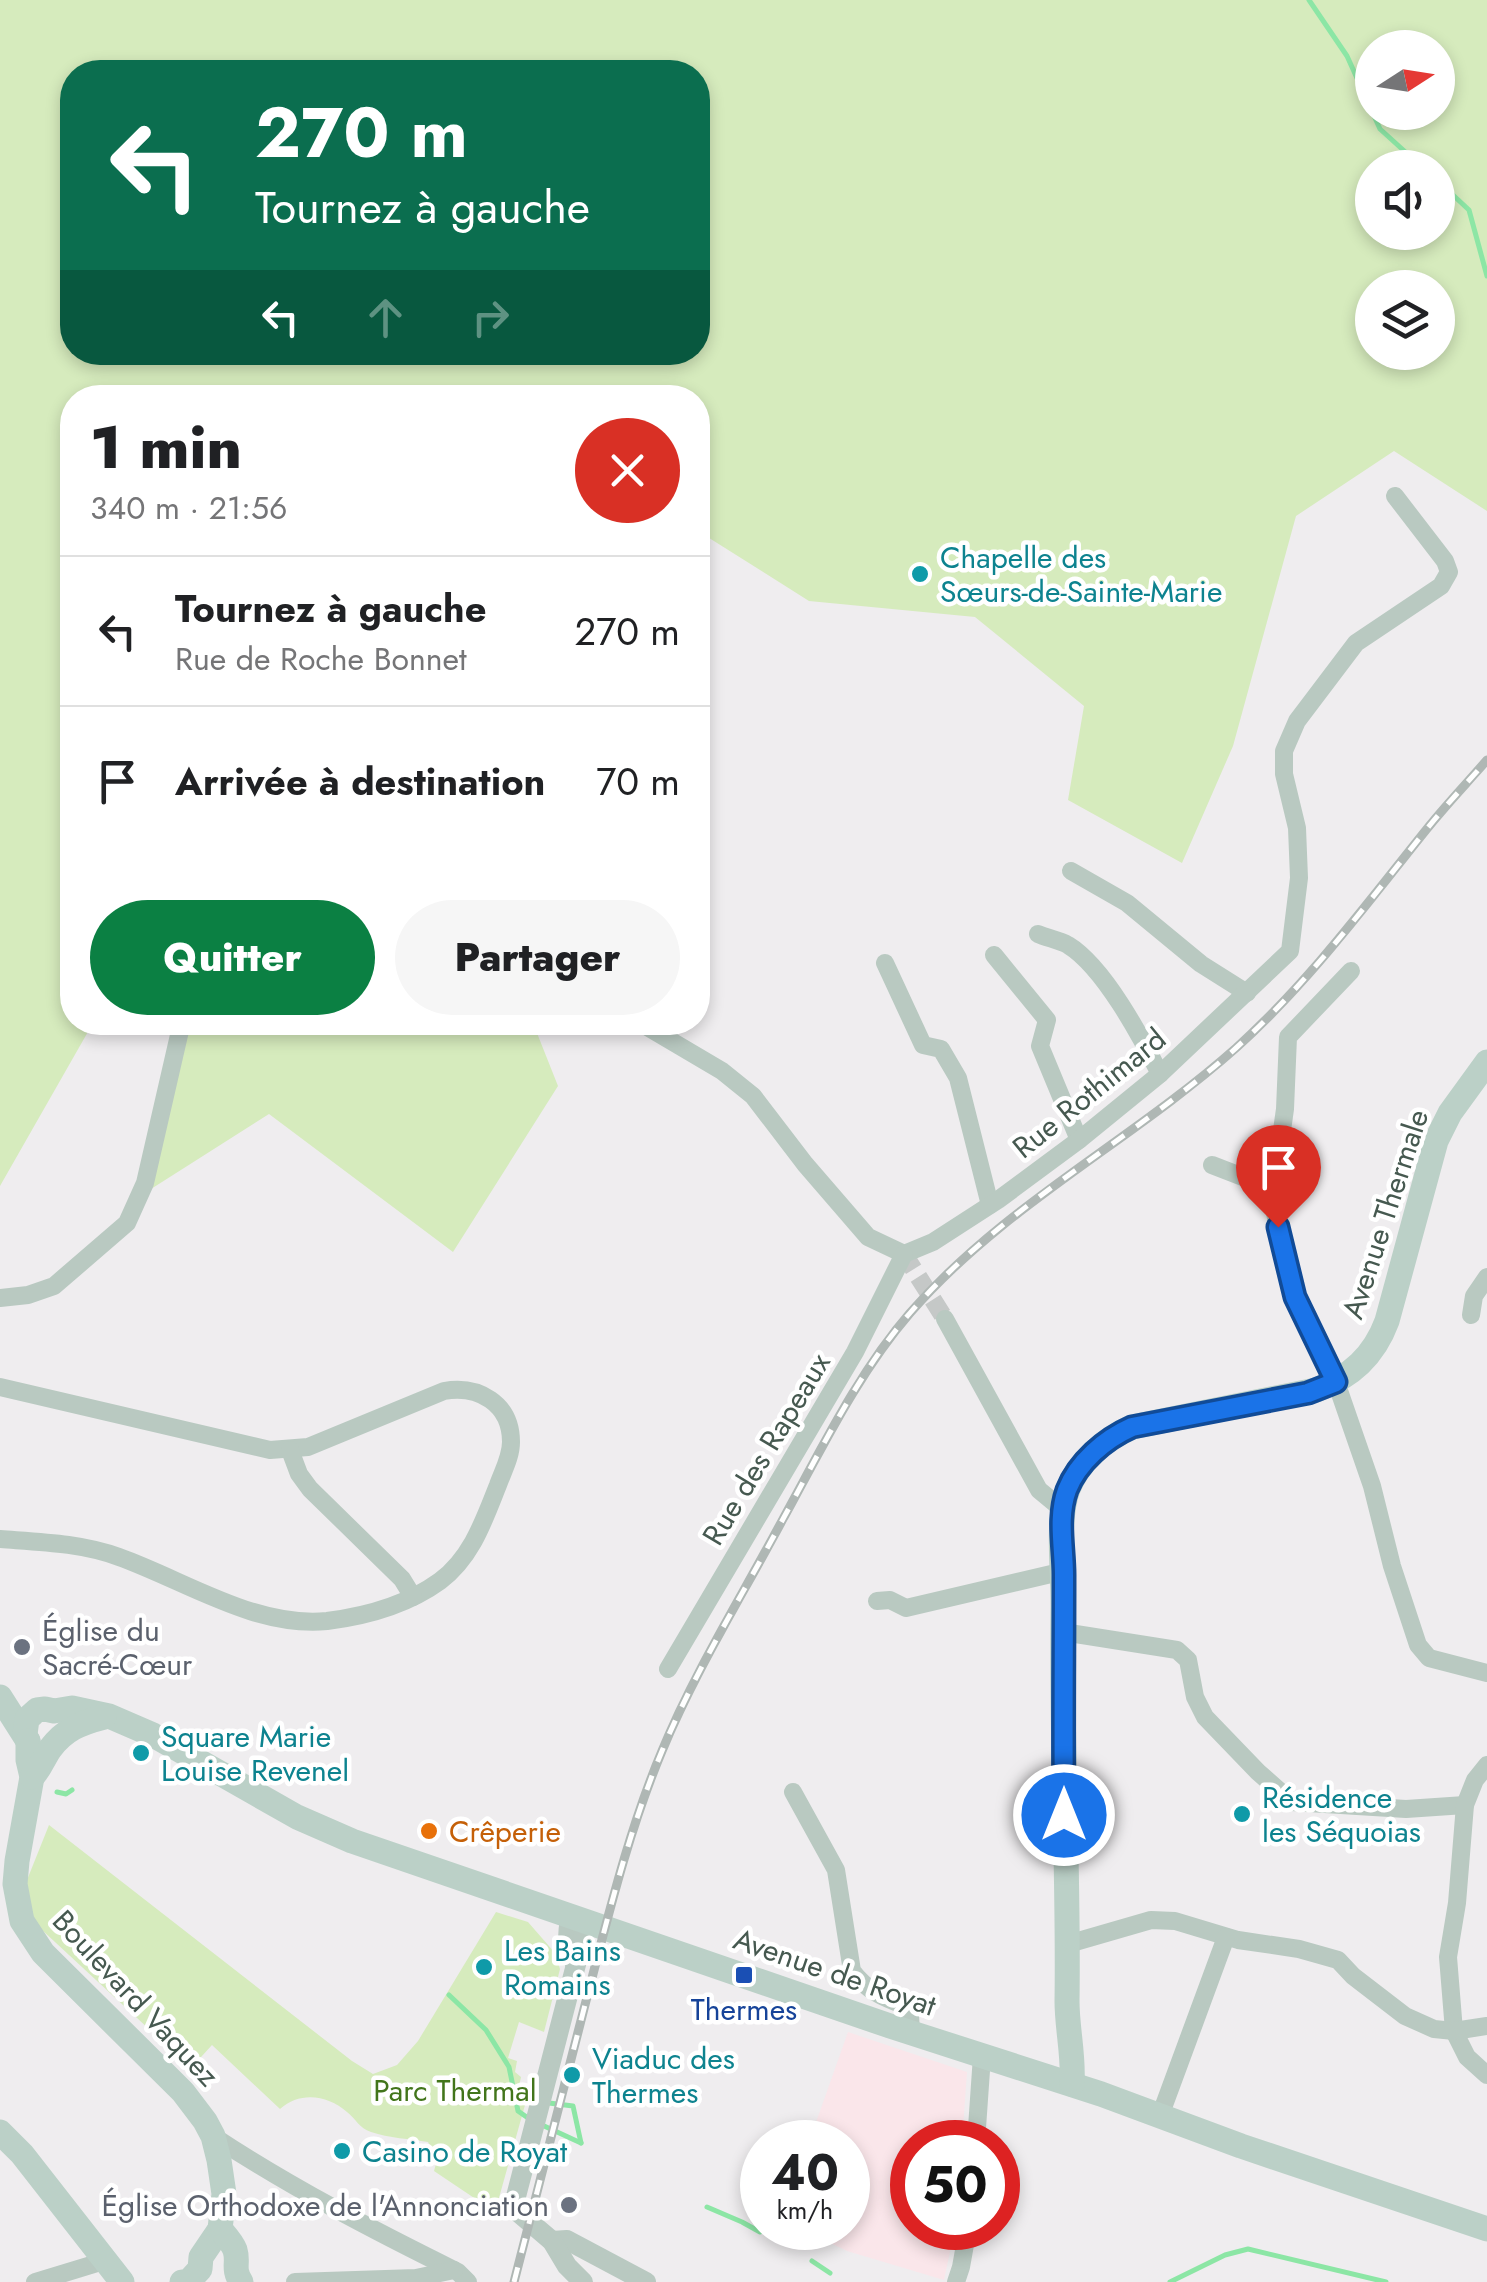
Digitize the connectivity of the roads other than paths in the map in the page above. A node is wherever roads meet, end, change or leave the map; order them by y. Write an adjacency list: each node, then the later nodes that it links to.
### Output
1 (1395, 496): 7 (street, Rue Rothimard)
2 (1071, 871): 7 (street)
3 (1038, 934): 11 (street)
4 (994, 955): 12 (street)
5 (885, 964): 15 (street)
6 (1351, 971): 14 (street)
7 (1248, 992): 11 (street, Rue Rothimard)
8 (179, 1035): 18 (street)
9 (661, 1035): 16 (street)
10 (1487, 1062): 21 (main road, Avenue Thermale)
11 (1160, 1074): 12 (street, Rue Rothimard)
12 (1079, 1140): 15 (street, Rue Rothimard)
13 (1212, 1165): 14 (street)
14 (1274, 1189): 21 (street)
15 (990, 1205): 16 (street, Rue Rothimard)
16 (904, 1254): 30 (street, Rue des Rapeaux)
17 (1487, 1276): 19 (street)
18 (0, 1298)
19 (1471, 1316)
20 (945, 1319): 24 (street)
21 (1336, 1382): 24 (main road, Avenue Thermale); 31 (street)
22 (0, 1387): 23 (street)
23 (290, 1450): 27 (street); 27 (street)
24 (1062, 1509): 26 (main road, Avenue Thermale)
25 (0, 1539): 27 (street)
26 (1064, 1571): 28 (street); 29 (main road, Avenue Thermale)
27 (413, 1597)
28 (877, 1601)
29 (1063, 1632): 36 (street); 40 (main road, Avenue Thermale)
30 (668, 1669)
31 (1487, 1673)
32 (0, 1694): 33 (main road)
33 (43, 1729): 37 (main road, Boulevard Vaquez); 38 (main road, Avenue de Royat)
34 (1487, 1765): 36 (street)
35 (793, 1792): 44 (street)
36 (1465, 1805): 43 (street)
37 (8, 1882): 52 (main road, Boulevard Vaquez)
38 (579, 1919): 44 (main road, Avenue de Royat); 55 (street)
39 (1226, 1936): 40 (street); 43 (street); 49 (street)
40 (1068, 1944): 41 (main road, Avenue Thermale)
41 (1067, 2024): 46 (main road, Avenue Thermale); 48 (main road, Avenue Thermale)
42 (1487, 2026): 43 (street)
43 (1454, 2031): 47 (street)
44 (911, 2032): 45 (main road, Avenue de Royat)
45 (982, 2056): 46 (main road, Avenue de Royat); 50 (street)
46 (1044, 2076): 48 (main road, Avenue de Royat)
47 (1487, 2076)
48 (1072, 2084): 49 (main road, Avenue de Royat)
49 (1160, 2116): 53 (main road, Avenue de Royat)
50 (978, 2120)
51 (0, 2132): 58 (main road)
52 (213, 2136): 54 (main road, Boulevard Vaquez); 59 (street)
53 (1487, 2229)
54 (220, 2230): 57 (main road); 60 (main road)
55 (552, 2241): 61 (street); 66 (street)
56 (964, 2250): 67 (street)
57 (201, 2257): 60 (main road); 64 (main road)
58 (104, 2261): 62 (street); 63 (main road)
59 (461, 2276): 65 (street)
60 (238, 2277)
61 (644, 2281)
62 (35, 2282)
63 (122, 2282)
64 (179, 2282)
65 (295, 2282)
66 (583, 2282)
67 (956, 2282)

